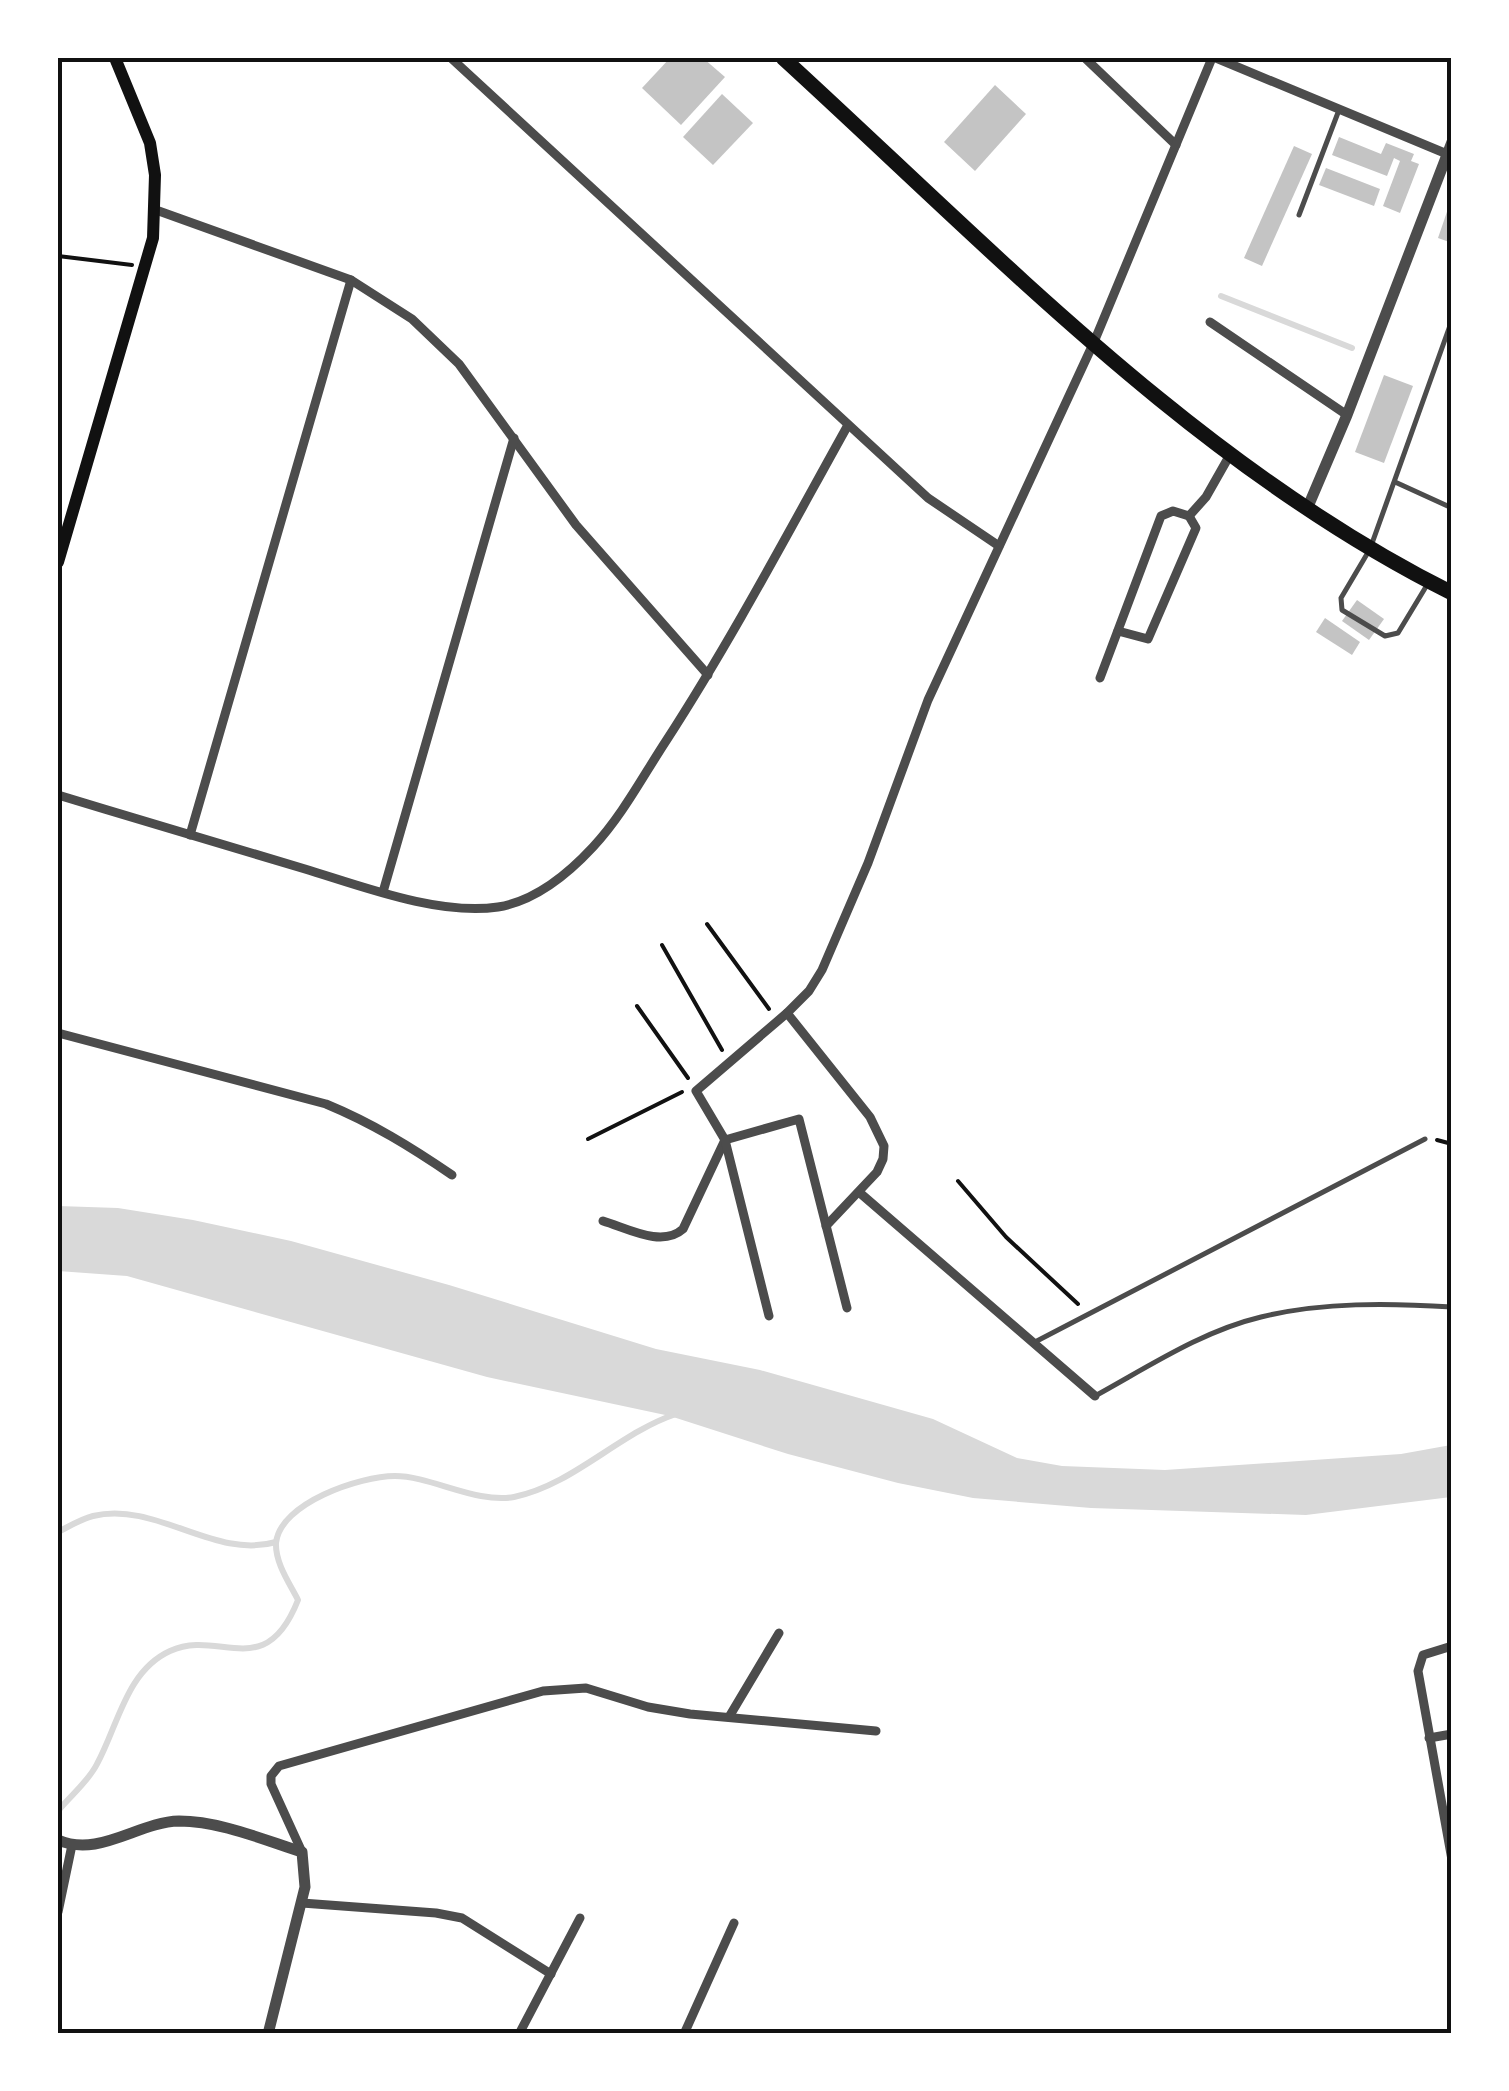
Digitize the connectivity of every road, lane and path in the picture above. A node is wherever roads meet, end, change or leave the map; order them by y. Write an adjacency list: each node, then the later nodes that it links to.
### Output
1 (115, 58): 9 (main road)
2 (452, 58): 18 (street)
3 (784, 58): 16 (highway)
4 (1084, 58): 7 (street)
5 (1214, 58): 6 (street); 7 (street)
6 (1340, 109): 8 (street); 10 (lane)
7 (1176, 145): 16 (street)
8 (1449, 148): 17 (street)
9 (156, 210): 12 (main road); 13 (street)
10 (1299, 215)
11 (58, 256): 12 (path)
12 (146, 266): 27 (main road)
13 (351, 280): 19 (street); 34 (street)
14 (1452, 320): 21 (lane)
15 (1210, 322): 17 (street)
16 (1094, 342): 20 (highway); 25 (street)
17 (1347, 415): 23 (street)
18 (848, 425): 25 (street); 31 (street)
19 (514, 438): 31 (street); 35 (street)
20 (1231, 453): 23 (highway); 24 (street)
21 (1394, 482): 22 (lane); 26 (lane)
22 (1452, 508)
23 (1307, 509): 26 (highway)
24 (1189, 516): 30 (street); 30 (street)
25 (999, 546): 39 (street)
26 (1370, 549): 28 (highway); 28 (lane)
27 (58, 562)
28 (1429, 582): 29 (highway)
29 (1452, 593)
30 (1118, 631): 32 (street)
31 (708, 675): 35 (street)
32 (1100, 678)
33 (58, 794): 34 (street)
34 (190, 835): 35 (street)
35 (383, 892)
36 (707, 924): 40 (path)
37 (662, 945): 42 (path)
38 (637, 1006): 43 (path)
39 (787, 1013): 40 (street); 49 (street)
40 (778, 1021): 42 (street)
41 (58, 1033): 47 (street)
42 (729, 1062): 43 (street)
43 (696, 1090): 44 (path); 45 (street)
44 (588, 1139)
45 (724, 1140): 50 (street); 51 (street); 55 (street)
46 (1425, 1140): 54 (lane)
47 (452, 1175)
48 (958, 1180): 54 (path)
49 (860, 1193): 51 (street); 56 (street)
50 (603, 1221)
51 (826, 1226): 53 (street)
52 (1452, 1306): 57 (lane)
53 (846, 1308)
54 (1089, 1314): 56 (lane)
55 (769, 1316)
56 (1033, 1344): 57 (street)
57 (1096, 1396)
58 (778, 1633): 60 (street)
59 (1452, 1646): 63 (street)
60 (729, 1717): 61 (street); 67 (street)
61 (876, 1730)
62 (1452, 1734): 63 (street)
63 (1430, 1738): 64 (street)
64 (1448, 1821): 68 (street)
65 (58, 1840): 66 (street)
66 (72, 1845): 67 (street); 70 (street)
67 (302, 1852): 69 (street)
68 (1452, 1860)
69 (302, 1902): 73 (street); 74 (street)
70 (58, 1912)
71 (580, 1918): 73 (street)
72 (734, 1922): 76 (street)
73 (550, 1974): 75 (street)
74 (268, 2034)
75 (519, 2034)
76 (684, 2034)

